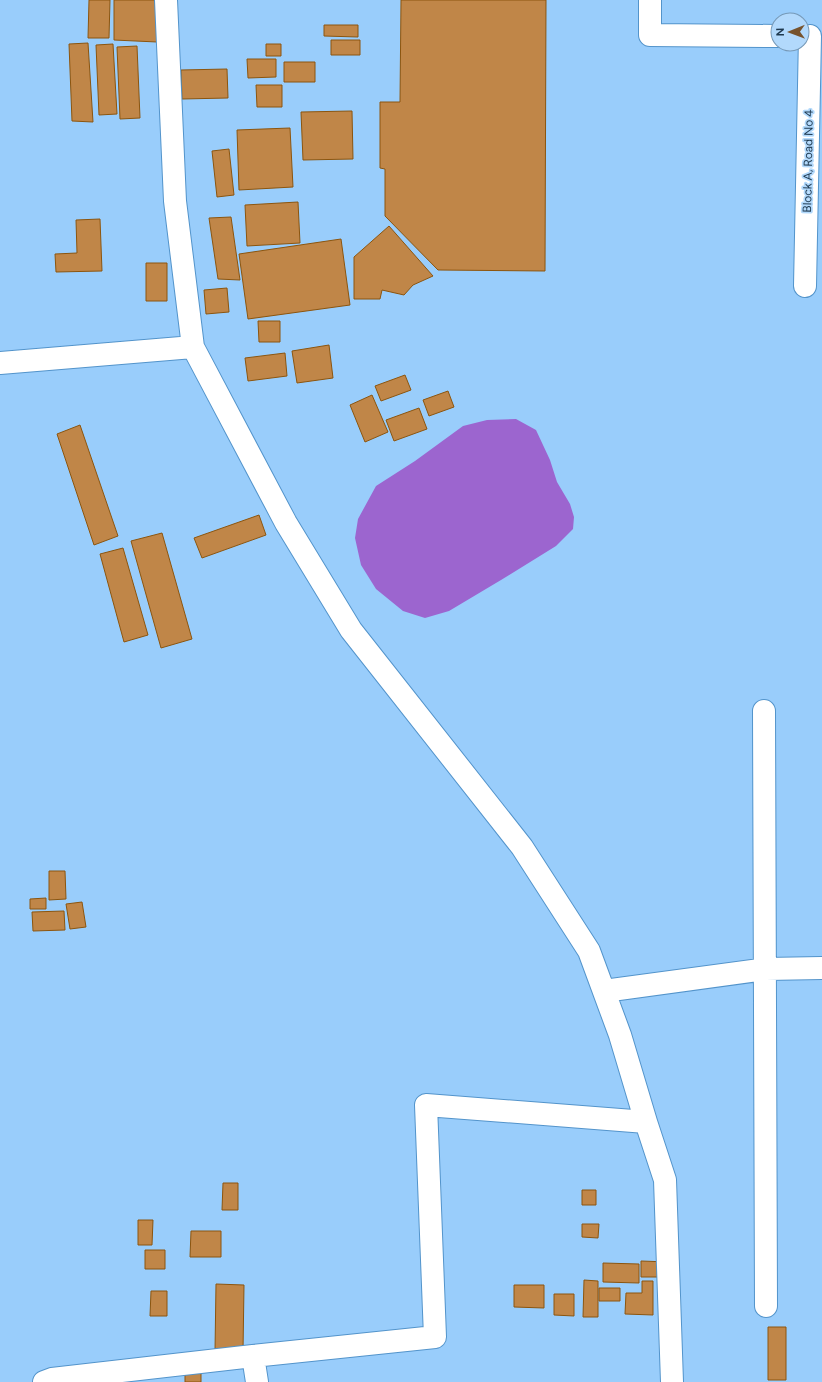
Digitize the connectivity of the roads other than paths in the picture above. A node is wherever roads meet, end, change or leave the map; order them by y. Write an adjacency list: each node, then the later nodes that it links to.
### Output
1 (166, 0): 6 (street)
2 (650, 0): 3 (street)
3 (770, 36)
4 (811, 36): 5 (street, Block A, Road No 4)
5 (805, 286)
6 (193, 347): 7 (street); 11 (street)
7 (0, 363)
8 (764, 711): 10 (street)
9 (822, 968): 10 (street)
10 (766, 969): 11 (street); 13 (street)
11 (604, 991): 12 (street)
12 (646, 1122): 14 (street); 17 (street)
13 (766, 1306)
14 (253, 1356): 15 (street); 16 (street)
15 (57, 1381)
16 (257, 1382)
17 (672, 1382)

